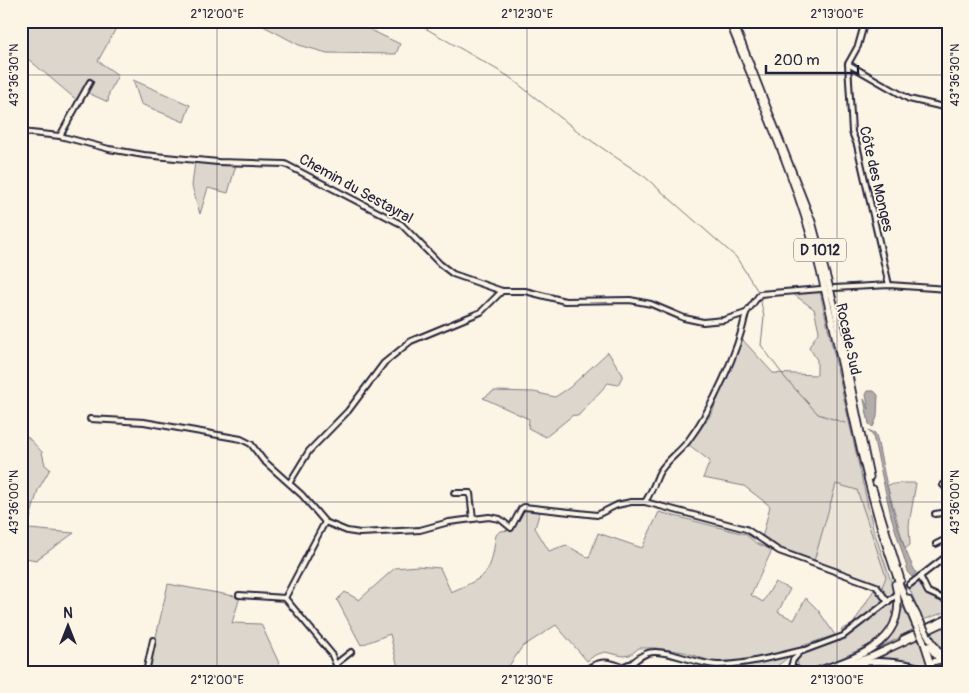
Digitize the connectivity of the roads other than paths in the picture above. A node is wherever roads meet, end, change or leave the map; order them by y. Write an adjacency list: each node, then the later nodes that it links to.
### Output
1 (729, 21): 29 (highway, Rocade Sud / D 1012)
2 (733, 21): 39 (highway, Rocade Sud / D 1012)
3 (865, 21): 4 (street)
4 (848, 64): 6 (street); 9 (street, Côte des Monges)
5 (90, 82): 8 (street)
6 (948, 108)
7 (21, 132): 8 (street, Chemin du Sestayral)
8 (60, 136): 13 (street, Chemin du Sestayral)
9 (889, 285): 10 (street); 12 (street)
10 (834, 288)
11 (821, 289): 14 (street)
12 (948, 289)
13 (502, 290): 14 (street, Chemin du Sestayral); 16 (street)
14 (746, 313): 21 (street)
15 (90, 420): 16 (street)
16 (290, 482): 26 (street)
17 (943, 485): 18 (street)
18 (948, 490)
19 (454, 493): 25 (street)
20 (948, 498): 22 (street)
21 (645, 502): 25 (street); 37 (street)
22 (948, 508)
23 (948, 512): 24 (street)
24 (935, 514)
25 (473, 519): 26 (street)
26 (325, 522): 35 (street)
27 (948, 538): 28 (street)
28 (936, 544)
29 (886, 552): 39 (highway, Rocade Sud / D 1012); 58 (highway)
30 (948, 555): 31 (street)
31 (920, 576): 32 (street); 36 (street)
32 (909, 585)
33 (239, 594): 35 (street)
34 (895, 596): 37 (street)
35 (285, 598): 47 (street)
36 (948, 601)
37 (888, 602): 42 (street)
38 (948, 620): 59 (main road); 60 (highway)
39 (918, 622): 40 (highway, Rocade Sud / D 1012, bridge)
40 (926, 639): 45 (highway); 46 (highway, Rocade Sud / D 1012); 49 (highway, Rocade Sud / D 1012)
41 (153, 640): 54 (street)
42 (804, 650): 44 (street); 48 (street)
43 (351, 652): 47 (street)
44 (795, 657): 52 (street); 53 (street)
45 (948, 658)
46 (940, 660): 49 (main road); 50 (main road)
47 (337, 663): 55 (street)
48 (632, 665): 51 (street); 57 (street)
49 (931, 665): 61 (main road)
50 (948, 665)
51 (622, 670): 56 (street)
52 (799, 670): 53 (main road)
53 (788, 671)
54 (146, 672)
55 (339, 672)
56 (583, 672)
57 (637, 672)
58 (814, 672)
59 (819, 672)
60 (829, 672): 61 (main road)
61 (929, 672)

